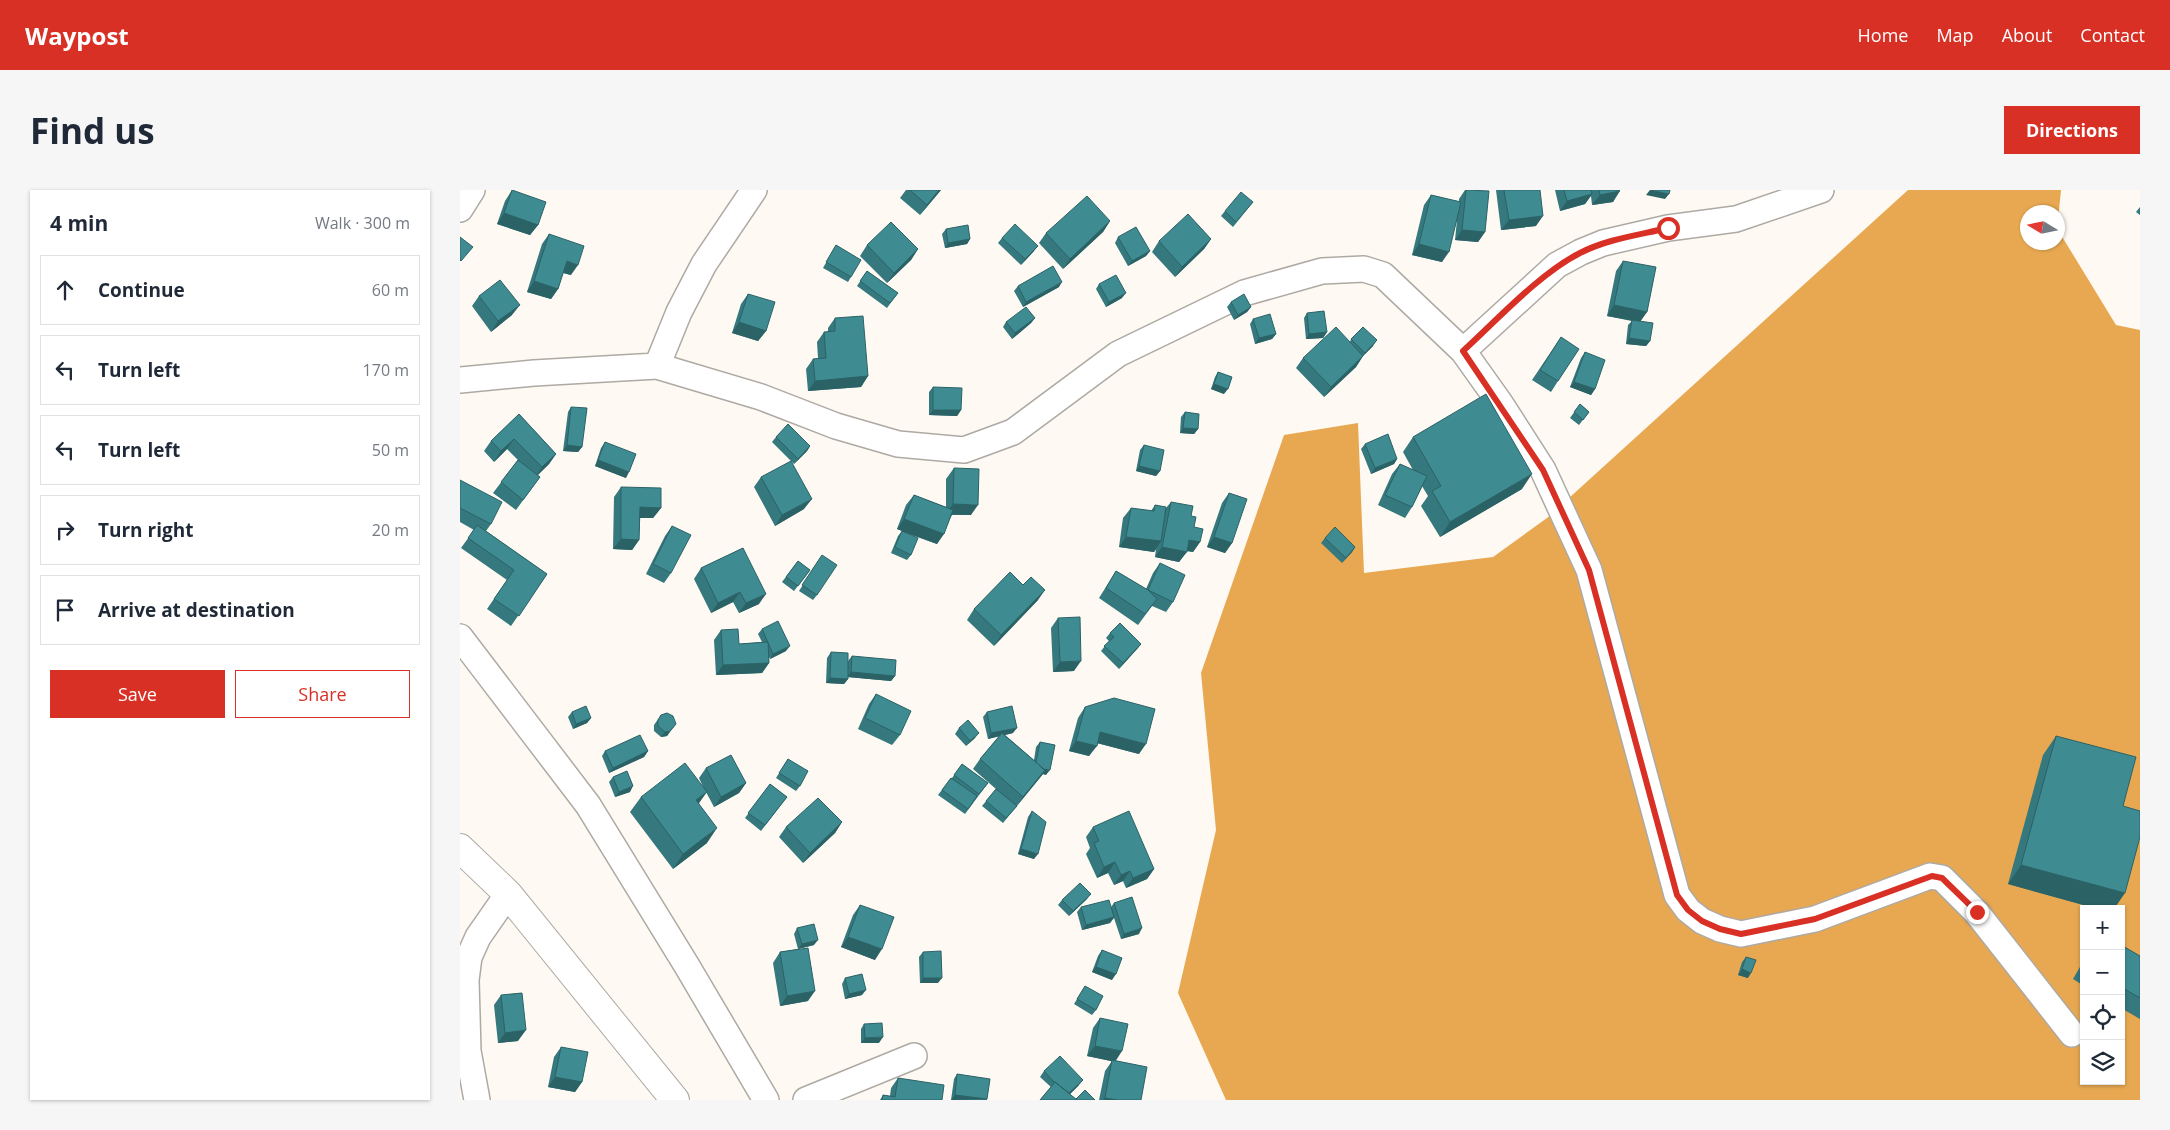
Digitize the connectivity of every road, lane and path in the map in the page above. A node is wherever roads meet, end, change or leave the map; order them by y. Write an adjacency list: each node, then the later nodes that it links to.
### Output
1 (472, 190): 4 (street)
2 (754, 190): 6 (street)
3 (1821, 190): 5 (street)
4 (460, 209)
5 (1463, 351): 6 (street); 11 (street)
6 (657, 366): 7 (street)
7 (460, 380)
8 (460, 637): 15 (street)
9 (460, 848): 10 (street)
10 (508, 894): 13 (street); 14 (street)
11 (2072, 1034)
12 (914, 1056): 16 (street)
13 (477, 1100)
14 (675, 1100)
15 (766, 1100)
16 (806, 1100)

